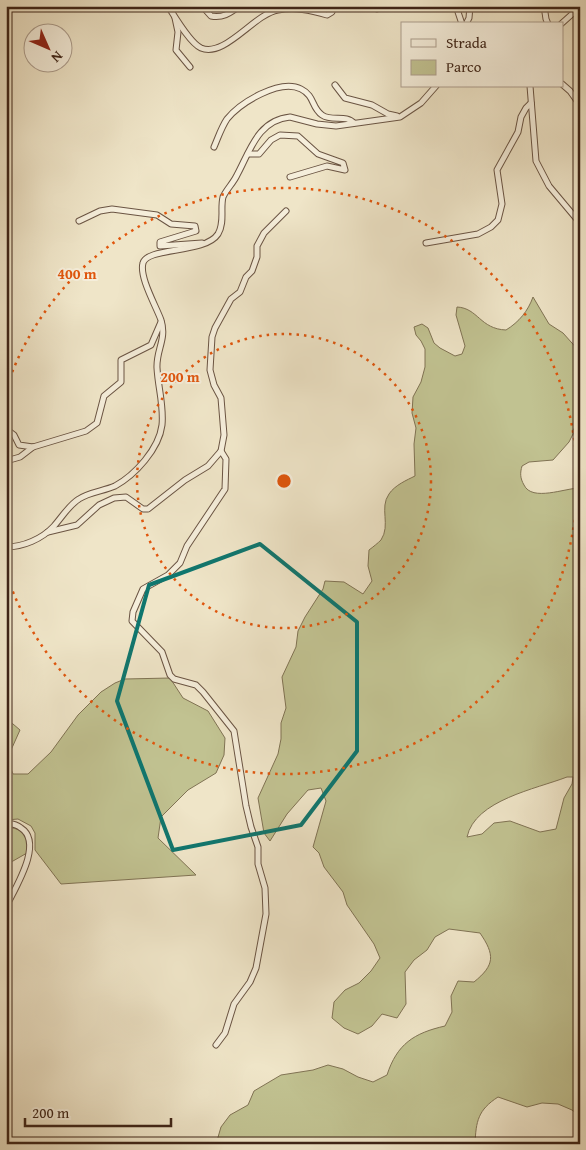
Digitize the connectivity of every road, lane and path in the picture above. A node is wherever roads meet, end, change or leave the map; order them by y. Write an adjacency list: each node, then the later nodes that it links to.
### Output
1 (168, 6): 12 (street)
2 (202, 6): 3 (street)
3 (239, 6)
4 (334, 6): 10 (street)
5 (368, 6): 6 (street)
6 (381, 6)
7 (456, 6): 13 (street)
8 (470, 6): 14 (street)
9 (544, 6): 15 (street)
10 (301, 7): 12 (street)
11 (580, 7): 16 (street)
12 (176, 18): 17 (street)
13 (461, 22)
14 (467, 22)
15 (547, 22)
16 (563, 22)
17 (190, 67)
18 (335, 85): 24 (street)
19 (564, 86): 23 (street)
20 (434, 88): 24 (street)
21 (530, 88): 22 (street)
22 (531, 103): 31 (street); 33 (street)
23 (580, 105)
24 (400, 117): 25 (street)
25 (354, 123): 26 (street); 27 (street)
26 (214, 147)
27 (248, 154): 28 (street); 32 (street)
28 (290, 177)
29 (286, 212): 39 (street)
30 (79, 221): 32 (street)
31 (580, 224)
32 (207, 242): 34 (street)
33 (426, 243)
34 (162, 322): 38 (street); 41 (street)
35 (580, 427): 37 (street)
36 (6, 429): 38 (street)
37 (580, 444)
38 (34, 447): 40 (street)
39 (221, 451): 41 (street); 45 (street)
40 (6, 461)
41 (47, 533): 42 (street)
42 (6, 548)
43 (6, 824): 44 (street)
44 (6, 907)
45 (216, 1045)

